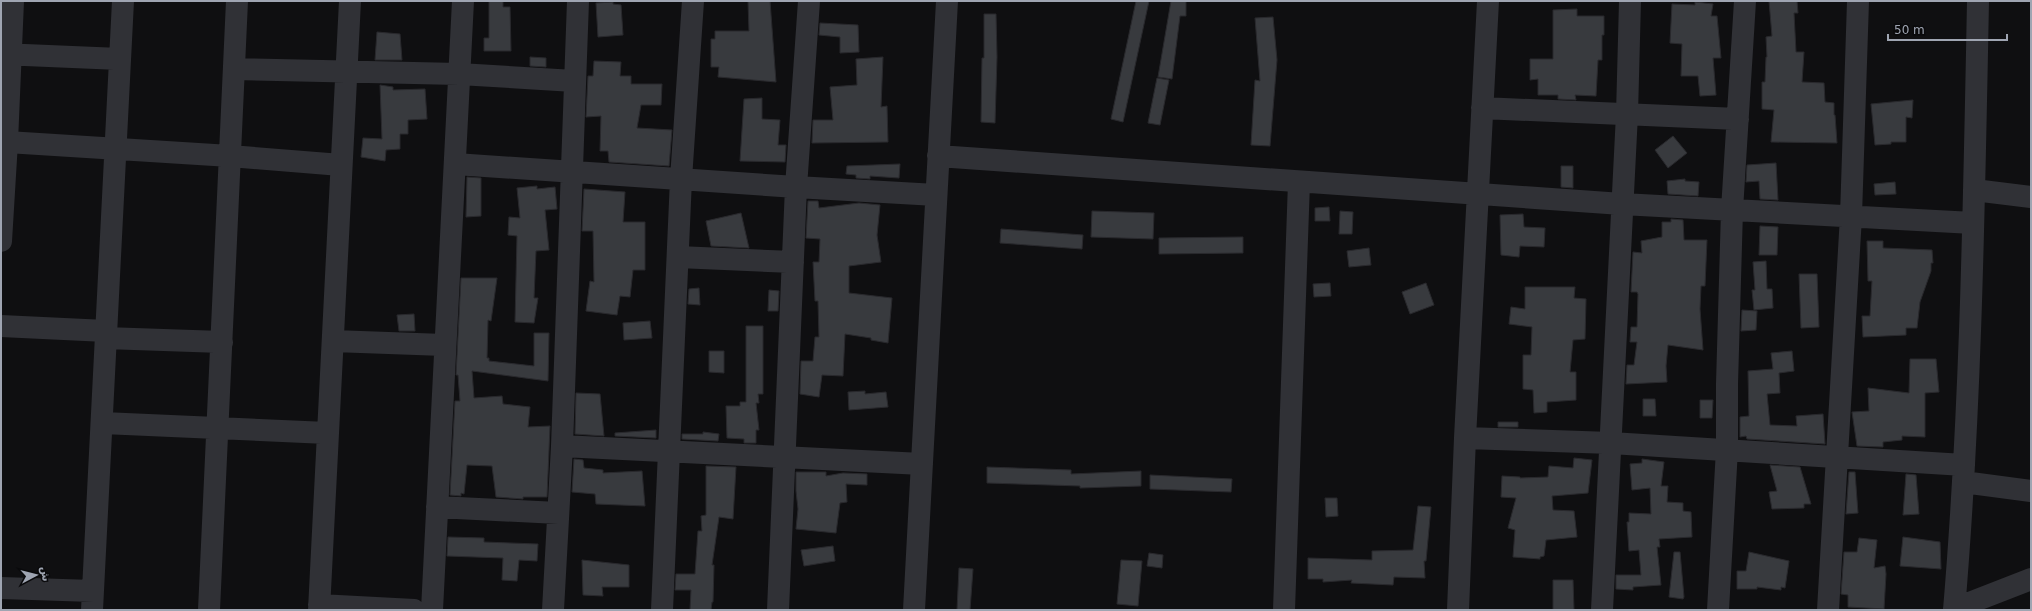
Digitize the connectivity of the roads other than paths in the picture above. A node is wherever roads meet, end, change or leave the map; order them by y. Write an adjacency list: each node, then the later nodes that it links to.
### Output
1 (13, 1): 15 (street)
2 (123, 1): 16 (street)
3 (237, 1): 17 (street)
4 (350, 1): 18 (street)
5 (463, 1): 19 (street)
6 (578, 1): 20 (street)
7 (693, 1): 31 (street)
8 (809, 1): 33 (street)
9 (947, 1): 27 (street)
10 (1488, 1): 21 (street)
11 (1630, 1): 22 (street)
12 (1745, 1): 23 (street)
13 (1858, 1): 40 (street)
14 (1978, 1): 34 (street)
15 (6, 54): 16 (street); 24 (street)
16 (120, 59): 25 (street)
17 (234, 69): 18 (street); 26 (street)
18 (345, 72): 19 (street); 29 (street)
19 (459, 74): 20 (street); 28 (street)
20 (574, 80): 30 (street)
21 (1482, 108): 22 (street); 35 (street)
22 (1627, 114): 23 (street); 38 (street)
23 (1738, 119): 39 (street)
24 (7, 142): 25 (street); 42 (street)
25 (117, 149): 26 (street); 46 (street)
26 (230, 156): 29 (street); 48 (street)
27 (938, 156): 32 (street); 36 (street)
28 (455, 164): 30 (street); 49 (street)
29 (341, 165): 47 (street)
30 (571, 171): 31 (street); 55 (street)
31 (681, 179): 33 (street); 43 (street)
32 (1299, 182): 35 (street); 76 (street)
33 (796, 187): 36 (street); 44 (street)
34 (1974, 190): 37 (street); 41 (street)
35 (1477, 194): 38 (street); 53 (street)
36 (936, 195): 60 (street)
37 (2031, 197)
38 (1622, 204): 39 (street); 54 (street)
39 (1732, 210): 40 (street); 56 (street)
40 (1851, 216): 41 (street); 59 (street)
41 (1973, 223): 61 (street)
42 (1, 241)
43 (678, 256): 44 (street); 57 (street)
44 (793, 262): 58 (street)
45 (1, 326): 46 (street)
46 (105, 334): 48 (street); 50 (street)
47 (333, 341): 49 (street); 52 (street)
48 (222, 342): 51 (street)
49 (444, 345): 63 (street)
50 (102, 423): 51 (street); 67 (street)
51 (218, 428): 52 (street); 69 (street)
52 (327, 434): 68 (street)
53 (1465, 438): 54 (street); 77 (street)
54 (1611, 443): 56 (street); 78 (street)
55 (562, 446): 57 (street); 64 (street)
56 (1727, 449): 59 (street); 79 (street)
57 (669, 452): 58 (street); 73 (street)
58 (785, 457): 60 (street); 74 (street)
59 (1836, 457): 61 (street); 80 (street)
60 (922, 464): 75 (street)
61 (1964, 474): 62 (street); 81 (street)
62 (2031, 491)
63 (437, 507): 64 (street); 71 (street)
64 (558, 513): 72 (street)
65 (2031, 579): 81 (street)
66 (1, 588): 67 (street)
67 (93, 601)
68 (319, 608): 70 (street)
69 (209, 610)
70 (414, 610)
71 (432, 610)
72 (552, 610)
73 (662, 610)
74 (778, 610)
75 (914, 610)
76 (1284, 610)
77 (1458, 610)
78 (1602, 610)
79 (1718, 610)
80 (1828, 610)
81 (1954, 610)

